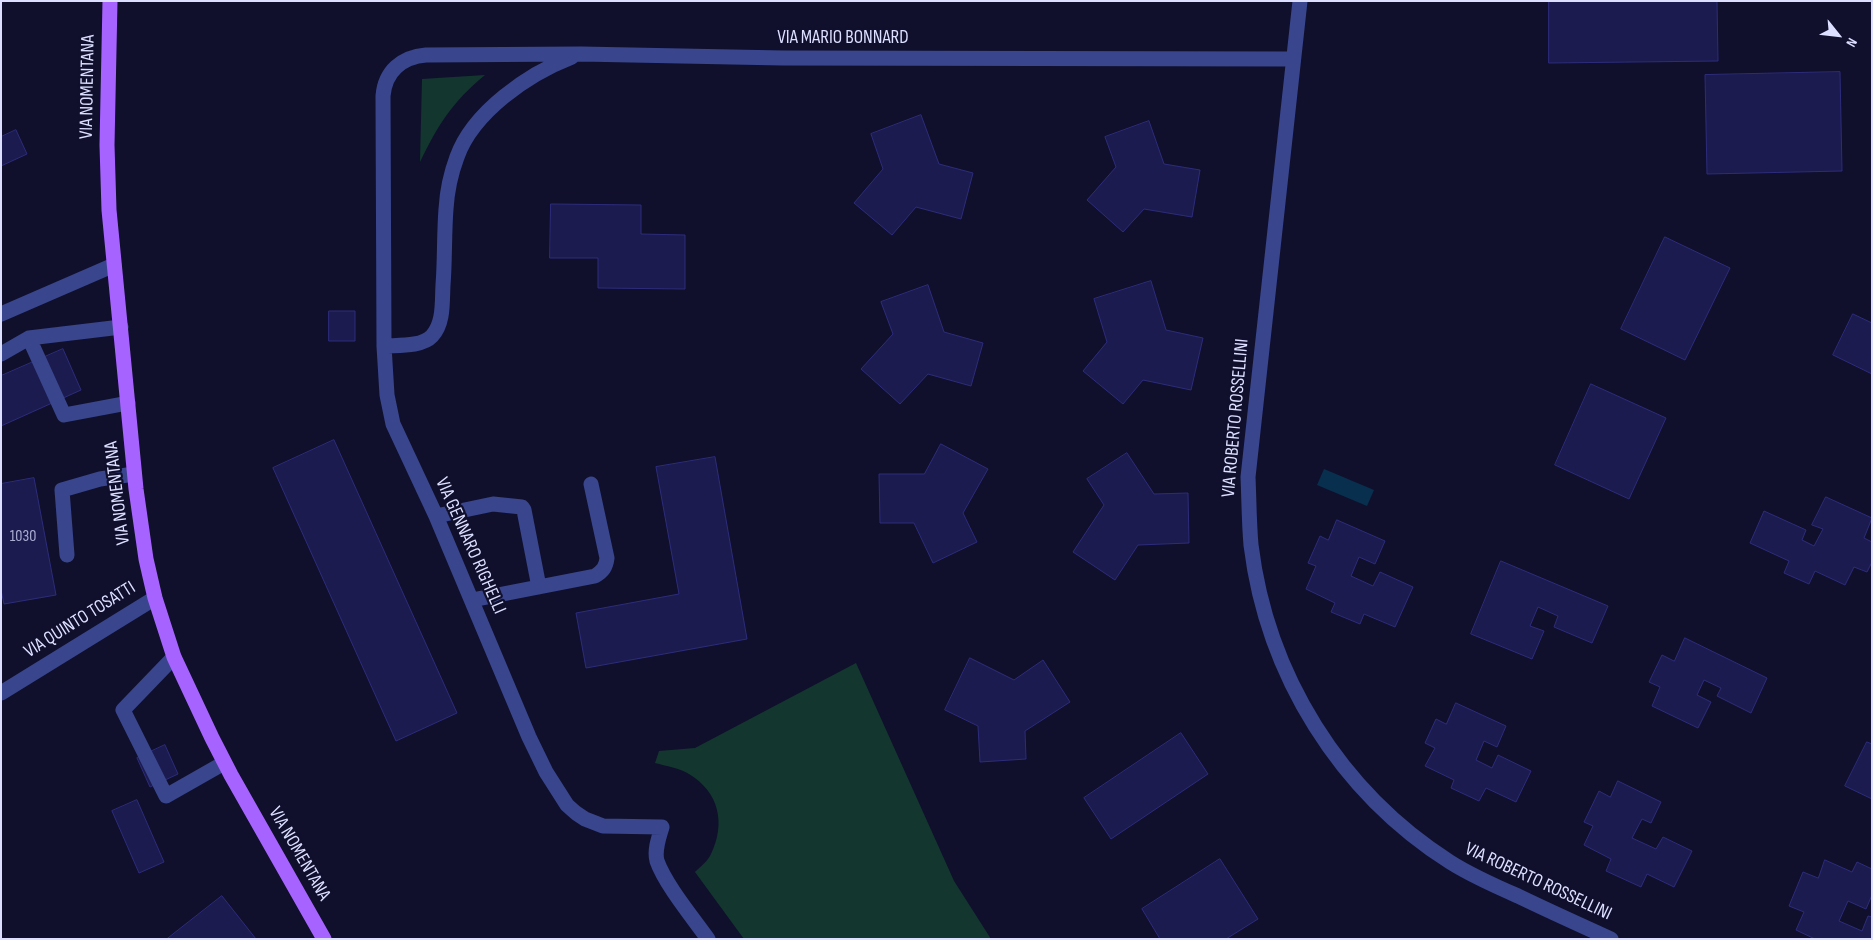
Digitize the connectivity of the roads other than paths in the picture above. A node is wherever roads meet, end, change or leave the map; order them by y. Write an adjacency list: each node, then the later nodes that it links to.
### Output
1 (110, 1): 6 (main road, VIA NOMENTANA)
2 (1300, 1): 4 (street, VIA ROBERTO ROSSELLINI)
3 (581, 54): 4 (street, VIA MARIO BONNARD); 5 (street, VIA MARIO BONNARD); 10 (street)
4 (1293, 59): 25 (street, VIA ROBERTO ROSSELLINI)
5 (395, 66): 10 (street, VIA GENNARO RIGHELLI)
6 (114, 265): 7 (street); 8 (main road, VIA NOMENTANA)
7 (1, 314)
8 (121, 328): 9 (street); 12 (main road, VIA NOMENTANA)
9 (29, 338): 11 (street); 12 (street)
10 (384, 346): 15 (street, VIA GENNARO RIGHELLI)
11 (1, 354)
12 (128, 404): 13 (main road, VIA NOMENTANA)
13 (134, 474): 16 (street); 18 (main road, VIA NOMENTANA)
14 (591, 484): 17 (street)
15 (436, 516): 17 (street); 19 (street, VIA GENNARO RIGHELLI)
16 (67, 555)
17 (539, 587): 19 (street)
18 (155, 598): 20 (main road, VIA NOMENTANA); 21 (street, VIA QUINTO TOSATTI)
19 (472, 600): 24 (street, VIA GENNARO RIGHELLI)
20 (174, 657): 22 (main road, VIA NOMENTANA); 22 (street)
21 (1, 693)
22 (224, 763): 23 (main road, VIA NOMENTANA)
23 (324, 939)
24 (708, 939)
25 (1611, 939)

